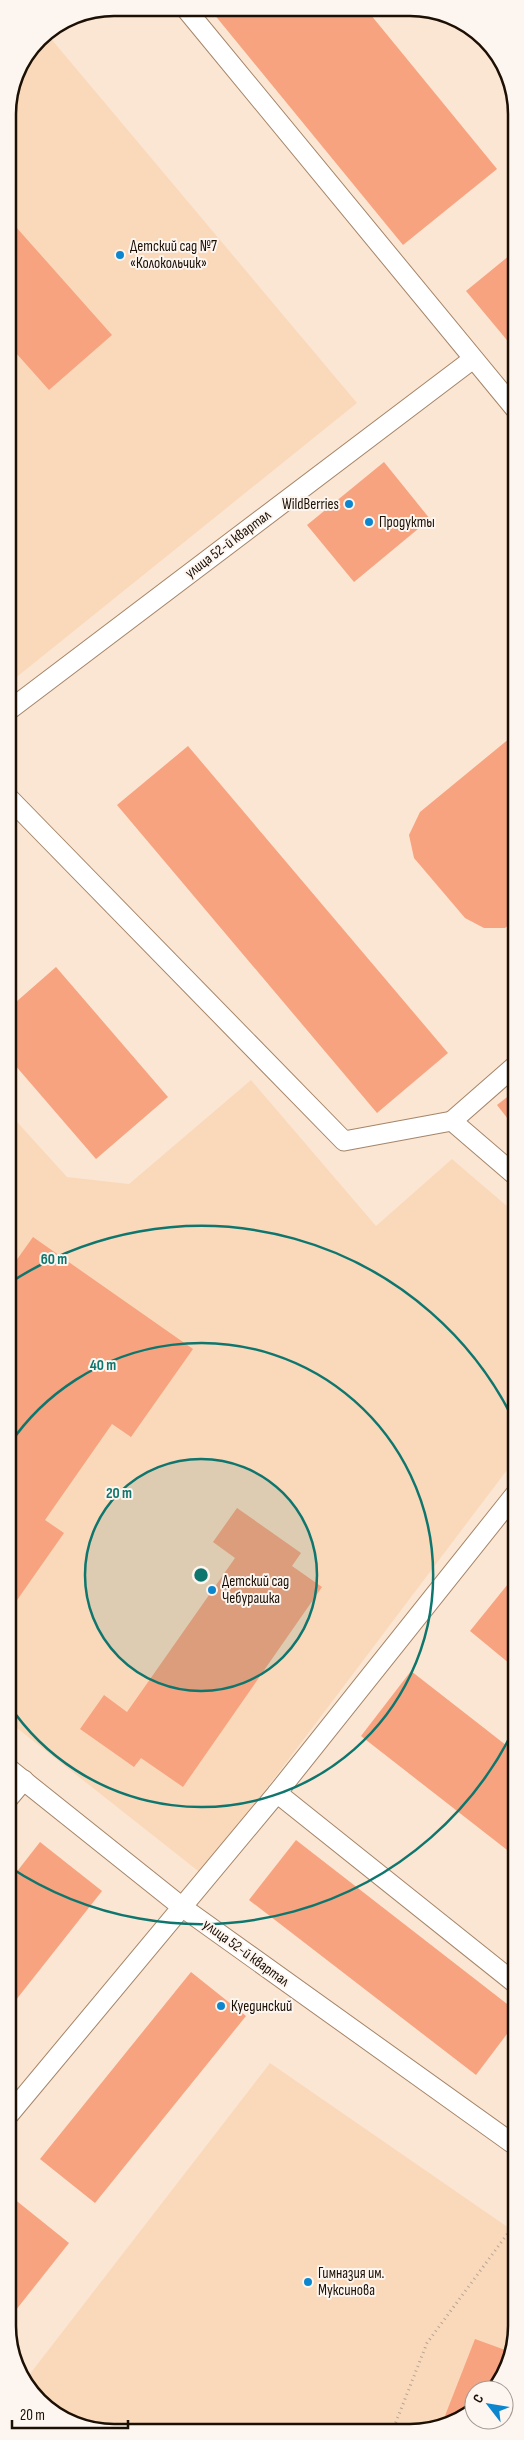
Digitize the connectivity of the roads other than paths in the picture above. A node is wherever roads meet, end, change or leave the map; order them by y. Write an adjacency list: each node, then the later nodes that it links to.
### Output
1 (192, 16): 2 (lane)
2 (473, 359): 3 (lane); 4 (lane, улица 52-й квартал)
3 (508, 401)
4 (16, 705)
5 (16, 805): 7 (lane)
6 (508, 1072): 7 (lane)
7 (452, 1122): 8 (lane)
8 (508, 1169)
9 (508, 1503): 13 (lane)
10 (16, 1774): 11 (lane, улица 52-й квартал)
11 (24, 1780): 12 (lane); 14 (lane, улица 52-й квартал)
12 (16, 1790)
13 (277, 1794): 14 (lane); 15 (lane)
14 (182, 1907): 16 (lane); 17 (lane, улица 52-й квартал)
15 (508, 1978)
16 (16, 2106)
17 (508, 2140)

